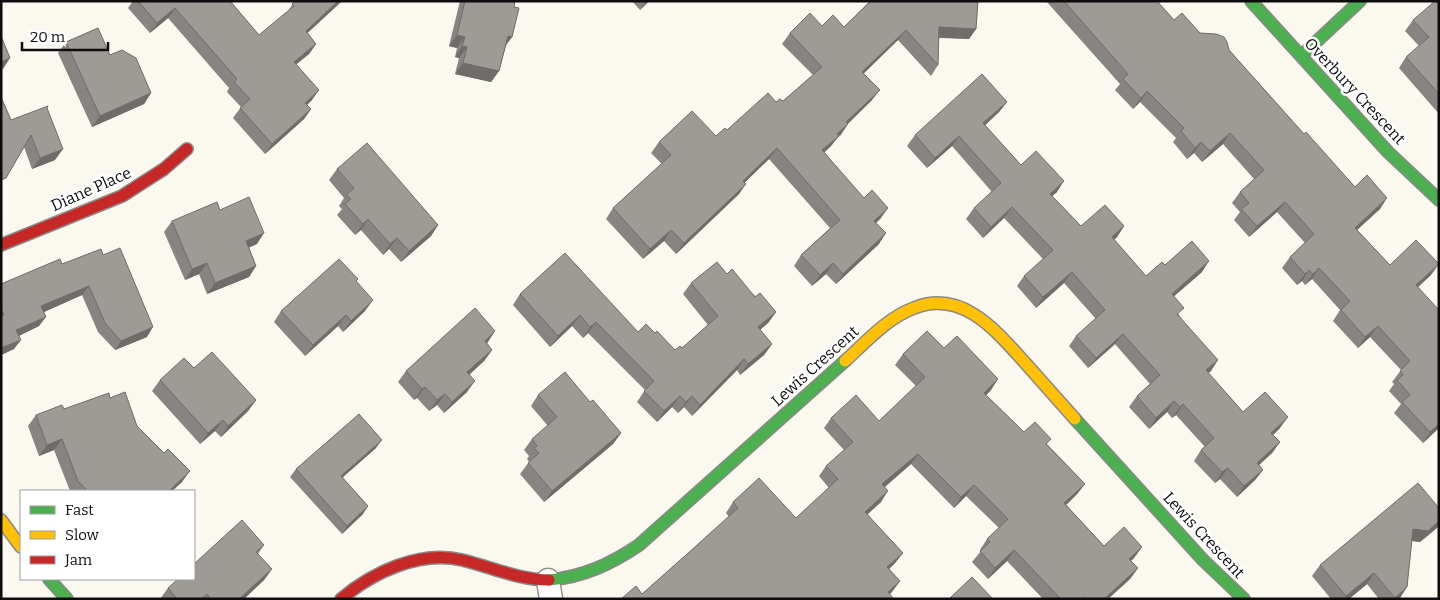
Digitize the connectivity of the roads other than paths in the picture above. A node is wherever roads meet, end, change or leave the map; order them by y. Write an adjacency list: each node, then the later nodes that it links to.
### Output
1 (1251, 1): 3 (street, Overbury Crescent)
2 (1360, 1): 3 (street)
3 (1301, 56): 5 (street, Overbury Crescent)
4 (187, 149): 6 (street, Diane Place)
5 (1439, 200)
6 (1, 245)
7 (1, 520): 8 (street)
8 (20, 547)
9 (50, 580): 11 (street)
10 (550, 590): 12 (street, Lewis Crescent); 13 (street, Lewis Crescent)
11 (67, 599)
12 (341, 599)
13 (1244, 599)

